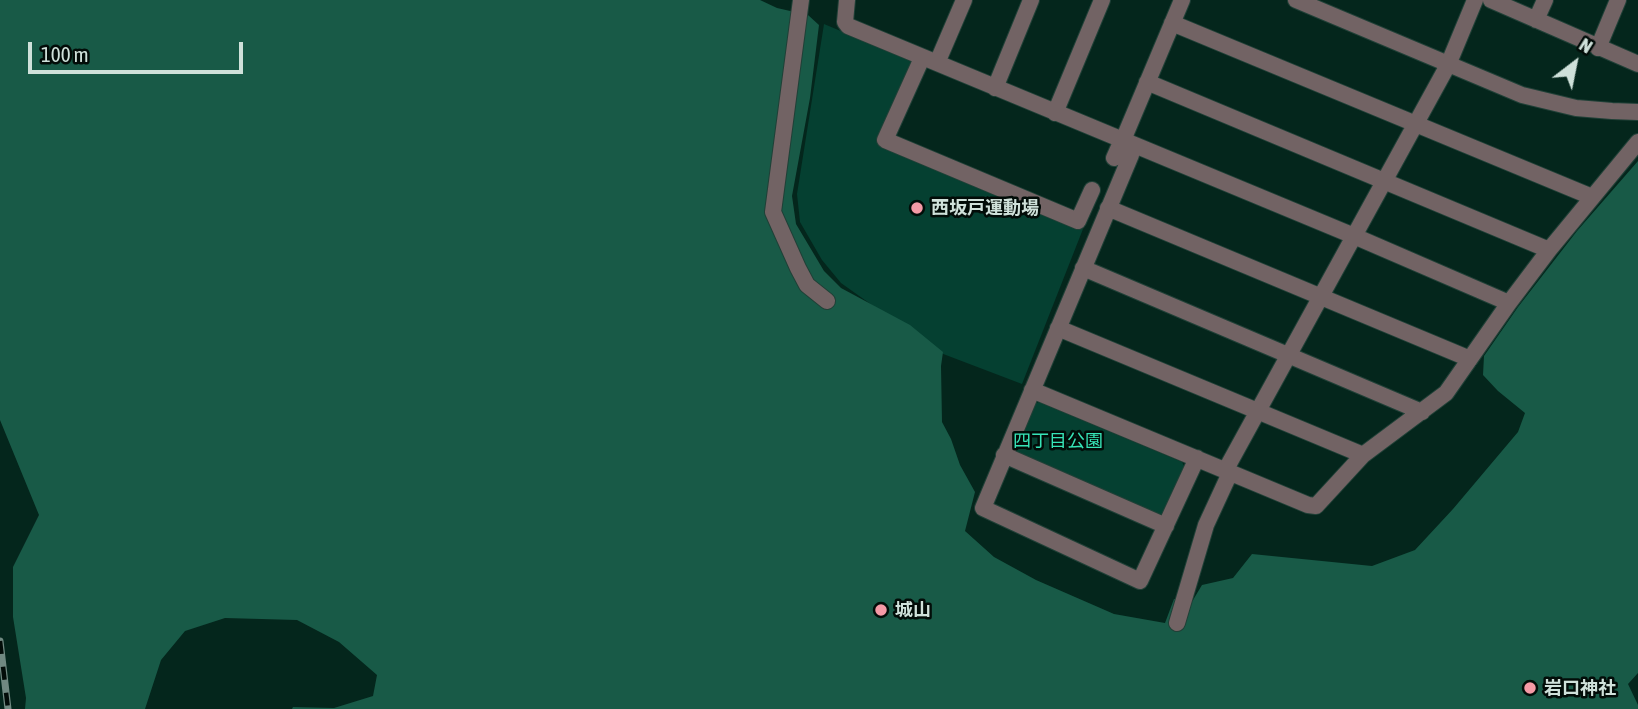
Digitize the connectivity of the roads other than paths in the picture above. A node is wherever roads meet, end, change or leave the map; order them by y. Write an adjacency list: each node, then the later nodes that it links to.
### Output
1 (801, 0): 34 (street)
2 (847, 0): 15 (street)
3 (964, 0): 15 (street)
4 (1031, 0): 19 (street)
5 (1102, 0): 21 (street)
6 (1182, 0): 13 (street)
7 (1296, 0): 17 (street)
8 (1475, 0): 17 (street)
9 (1491, 0): 12 (street)
10 (1545, 0): 12 (street)
11 (1618, 0): 14 (street)
12 (1536, 20): 14 (street)
13 (1172, 23): 18 (street); 22 (street)
14 (1598, 48): 16 (street)
15 (930, 61): 19 (street); 27 (street)
16 (1638, 64)
17 (1448, 65): 20 (street); 22 (street)
18 (1147, 82): 23 (street); 26 (street)
19 (995, 88): 21 (street)
20 (1638, 111)
21 (1055, 113): 23 (street)
22 (1415, 125): 26 (street); 28 (street)
23 (1125, 142): 25 (street); 29 (street); 30 (street)
24 (1638, 142): 28 (street)
25 (1114, 158)
26 (1384, 181): 30 (street); 31 (street)
27 (1092, 190)
28 (1592, 197): 31 (street)
29 (1108, 208): 32 (street); 33 (street)
30 (1354, 236): 33 (street); 35 (street)
31 (1549, 250): 35 (street)
32 (1083, 268): 36 (street); 37 (street)
33 (1321, 296): 37 (street); 38 (street)
34 (827, 301)
35 (1509, 303): 38 (street)
36 (1058, 328): 39 (street); 40 (street)
37 (1289, 354): 40 (street); 41 (street)
38 (1471, 359): 41 (street)
39 (1032, 390): 42 (street); 44 (street)
40 (1258, 412): 43 (street); 45 (street)
41 (1422, 412): 43 (street)
42 (1004, 455): 46 (street); 46 (street)
43 (1363, 455): 45 (street)
44 (1197, 458): 45 (street); 46 (street)
45 (1227, 472): 47 (street)
46 (1166, 526)
47 (1177, 623)

